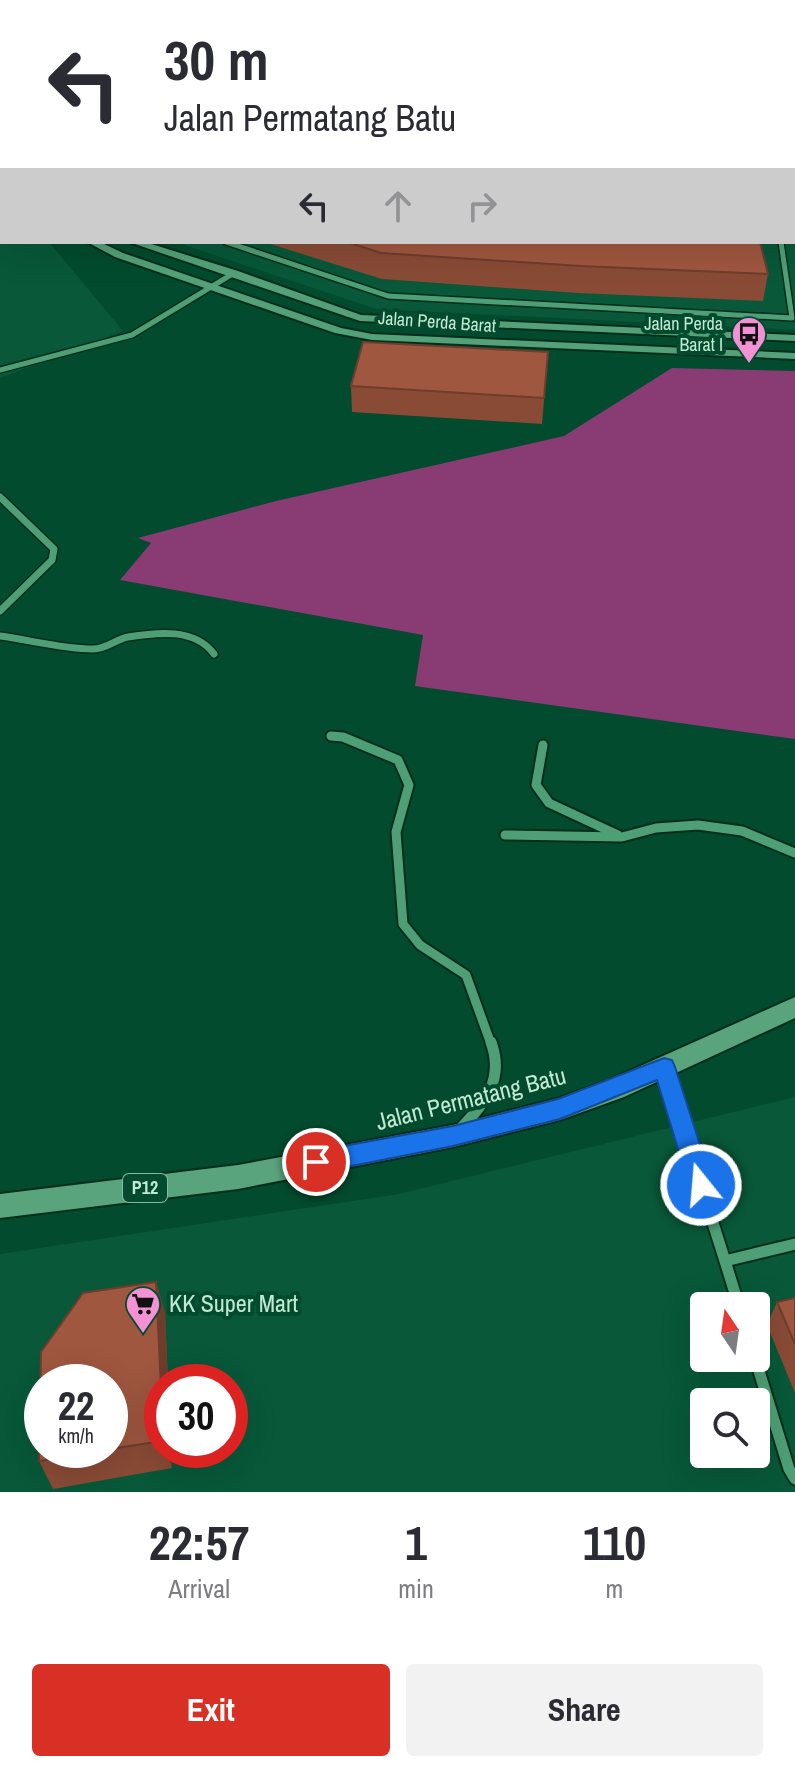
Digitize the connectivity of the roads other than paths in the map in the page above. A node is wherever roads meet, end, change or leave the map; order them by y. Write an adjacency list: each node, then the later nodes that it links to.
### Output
1 (96, 244): 6 (street, Jalan Perda Barat)
2 (140, 244): 5 (street, Jalan Perda Barat)
3 (232, 244): 4 (street)
4 (781, 244)
5 (234, 273): 6 (street); 7 (street, Jalan Perda Barat)
6 (211, 287): 9 (street, Jalan Perda Barat); 11 (street)
7 (412, 322): 8 (street, Jalan Perda Barat); 9 (street)
8 (795, 338)
9 (406, 339): 10 (street, Jalan Perda Barat)
10 (795, 356)
11 (0, 370)
12 (0, 498): 13 (street)
13 (0, 611)
14 (0, 636): 15 (street)
15 (214, 654)
16 (331, 736): 23 (street)
17 (543, 745): 19 (street)
18 (505, 835): 19 (street)
19 (622, 837): 20 (street)
20 (795, 853)
21 (795, 1007): 22 (main road, Jalan Permatang Batu / P12)
22 (664, 1067): 23 (main road, Jalan Permatang Batu / P12); 26 (street)
23 (453, 1136): 24 (main road, Jalan Permatang Batu / P12)
24 (0, 1206)
25 (795, 1244): 26 (street)
26 (725, 1261): 27 (street)
27 (735, 1292)
28 (759, 1372): 29 (street)
29 (795, 1479)

